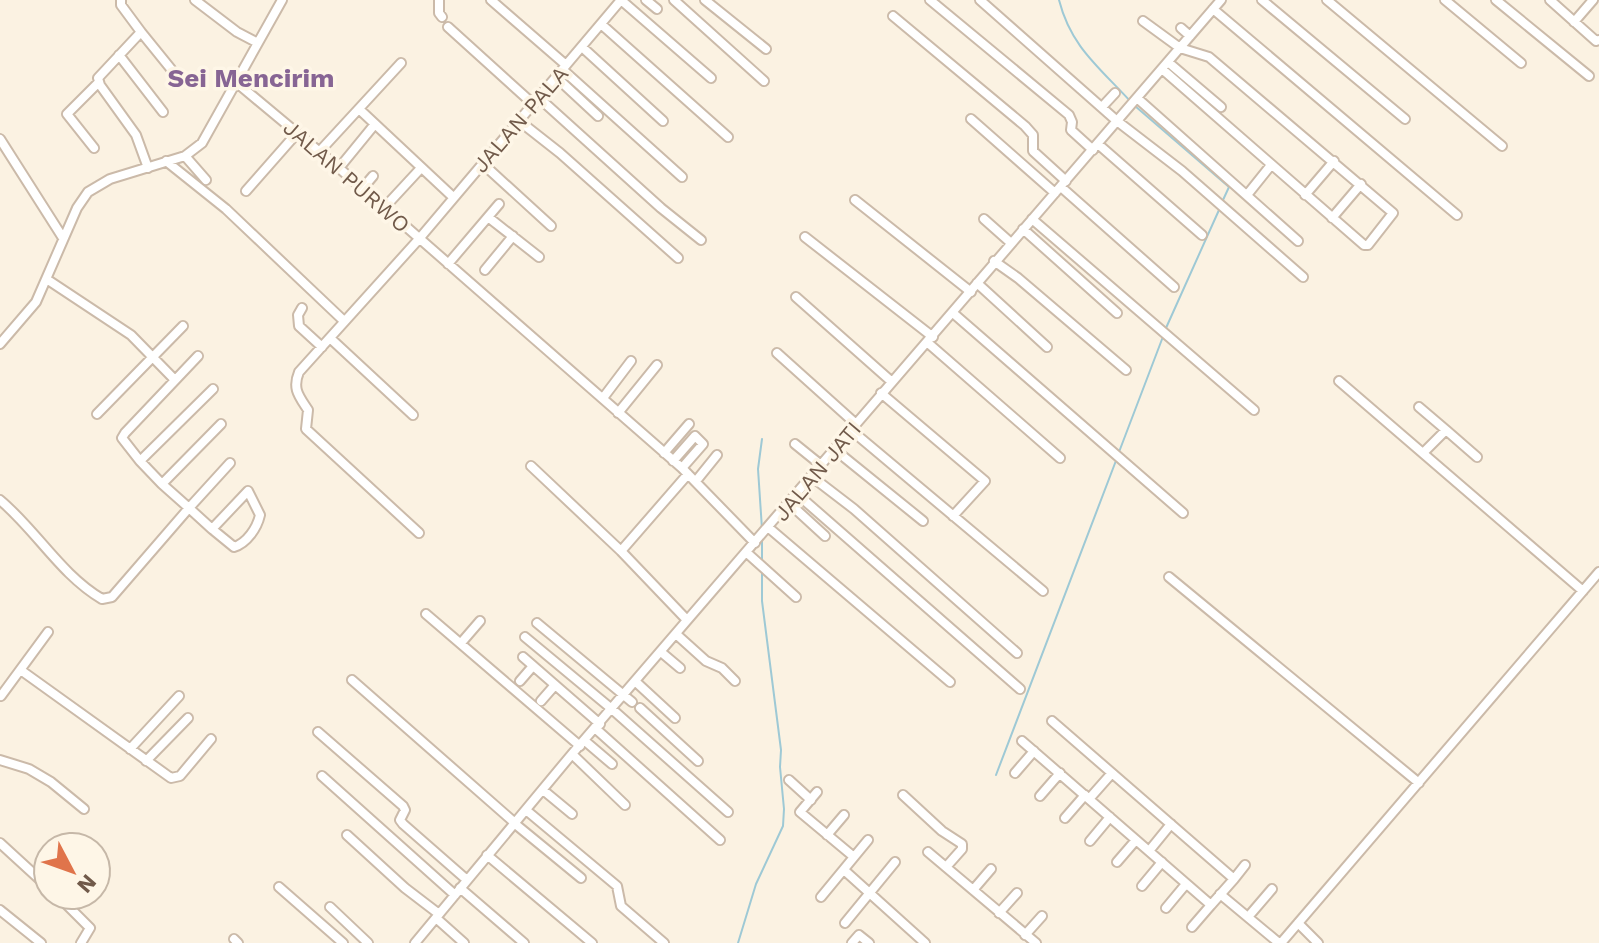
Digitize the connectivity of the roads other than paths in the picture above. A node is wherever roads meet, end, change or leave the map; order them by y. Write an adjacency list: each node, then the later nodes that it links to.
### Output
1 (121, 0): 28 (street)
2 (195, 0): 31 (street)
3 (282, 0): 31 (street)
4 (439, 0): 22 (street)
5 (491, 0): 40 (street)
6 (621, 0): 25 (street, JALAN PALA); 42 (street)
7 (646, 0): 19 (street)
8 (674, 0): 43 (street)
9 (705, 0): 34 (street)
10 (930, 0): 64 (street)
11 (980, 0): 49 (street)
12 (1221, 0): 20 (street, JALAN JATI)
13 (1262, 0): 55 (street)
14 (1327, 0): 63 (street)
15 (1445, 0): 37 (street)
16 (1496, 0): 41 (street)
17 (1550, 0): 24 (street)
18 (1593, 0): 24 (street)
19 (657, 9)
20 (1213, 9): 29 (street, JALAN JATI); 88 (street)
21 (893, 16): 79 (street)
22 (442, 17)
23 (1143, 21): 33 (street)
24 (1574, 22): 30 (street)
25 (601, 24): 32 (street, JALAN PALA); 61 (street)
26 (448, 27): 48 (street)
27 (1181, 28): 29 (street)
28 (141, 32): 35 (street); 39 (street)
29 (1190, 36): 33 (street, JALAN JATI)
30 (1599, 40)
31 (258, 43): 45 (street)
32 (582, 47): 40 (street, JALAN PALA); 57 (street)
33 (1180, 48): 38 (street, JALAN JATI); 69 (street)
34 (766, 49)
35 (119, 55): 44 (street); 52 (street)
36 (401, 63): 51 (street)
37 (1521, 63)
38 (1165, 66): 47 (street, JALAN JATI); 50 (street); 71 (street)
39 (171, 69)
40 (561, 71): 48 (street, JALAN PALA); 53 (street); 76 (street)
41 (1589, 76)
42 (711, 78)
43 (764, 81)
44 (99, 82): 65 (street); 72 (street)
45 (237, 83): 60 (street, JALAN PURWO); 67 (street)
46 (1115, 93): 49 (street)
47 (1136, 99): 58 (street, JALAN JATI); 82 (street)
48 (535, 100): 56 (street, JALAN PALA); 100 (street)
49 (1102, 107): 58 (street)
50 (1221, 107)
51 (359, 109): 59 (street); 66 (street)
52 (163, 112)
53 (598, 116)
54 (971, 119): 79 (street)
55 (1405, 119)
56 (518, 120): 70 (street, JALAN PALA); 104 (street)
57 (663, 121)
58 (1117, 121): 64 (street, JALAN JATI); 108 (street)
59 (375, 124): 73 (street); 74 (street)
60 (297, 133): 66 (street, JALAN PURWO); 81 (street)
61 (728, 137)
62 (0, 139): 98 (street)
63 (1502, 146)
64 (1096, 147): 79 (street, JALAN JATI); 95 (street)
65 (94, 148)
66 (319, 152): 73 (street, JALAN PURWO)
67 (185, 156): 68 (street); 77 (street)
68 (166, 161): 72 (street); 117 (street)
69 (1334, 161): 78 (street); 83 (street)
70 (482, 163): 84 (street, JALAN PALA); 93 (street)
71 (1271, 165): 82 (street); 83 (street)
72 (148, 168): 98 (street)
73 (339, 168): 80 (street, JALAN PURWO)
74 (421, 168): 84 (street); 87 (street)
75 (373, 176): 80 (street)
76 (682, 177)
77 (206, 180)
78 (1361, 184): 90 (street); 90 (street)
79 (1061, 187): 92 (street, JALAN JATI); 111 (street)
80 (362, 189): 87 (street, JALAN PURWO)
81 (246, 191)
82 (1247, 195): 101 (street)
83 (1305, 195): 90 (street)
84 (453, 197): 99 (street, JALAN PALA)
85 (855, 200): 112 (street)
86 (499, 204): 89 (street)
87 (384, 208): 99 (street, JALAN PURWO)
88 (1457, 215)
89 (488, 217): 96 (street); 106 (street)
90 (1332, 218)
91 (984, 219): 102 (street)
92 (1032, 219): 94 (street, JALAN JATI); 139 (street)
93 (551, 226)
94 (1023, 229): 102 (street, JALAN JATI); 116 (street)
95 (1202, 235)
96 (513, 236): 103 (street); 107 (street)
97 (805, 237): 122 (street)
98 (63, 238): 109 (street)
99 (419, 239): 106 (street, JALAN PURWO); 117 (street, JALAN PALA)
100 (701, 240)
101 (1298, 241)
102 (1011, 243): 105 (street, JALAN JATI)
103 (539, 257)
104 (678, 258)
105 (994, 261): 110 (street, JALAN JATI); 131 (street)
106 (448, 264): 137 (street, JALAN PURWO)
107 (485, 270)
108 (1303, 277)
109 (48, 280): 120 (street); 128 (street)
110 (977, 283): 112 (street, JALAN JATI); 125 (street)
111 (1174, 287)
112 (971, 292): 115 (street, JALAN JATI)
113 (796, 297): 134 (street)
114 (302, 308): 124 (street)
115 (953, 313): 122 (street, JALAN JATI); 167 (street)
116 (1117, 313)
117 (344, 321): 121 (street, JALAN PALA)
118 (183, 326): 128 (street)
119 (0, 327): 120 (street)
120 (9, 335): 123 (street)
121 (330, 338): 124 (street, JALAN PALA); 142 (street)
122 (931, 340): 134 (street, JALAN JATI); 153 (street)
123 (0, 344)
124 (322, 347): 171 (street, JALAN PALA)
125 (1047, 347)
126 (777, 353): 145 (street)
127 (198, 356): 132 (street)
128 (154, 357): 132 (street); 141 (street)
129 (631, 361): 137 (street)
130 (657, 365): 140 (street)
131 (1126, 370)
132 (174, 379): 154 (street)
133 (1339, 381): 150 (street)
134 (892, 382): 136 (street, JALAN JATI)
135 (213, 389): 154 (street)
136 (881, 393): 145 (street, JALAN JATI); 168 (street)
137 (603, 398): 140 (street, JALAN PURWO)
138 (1419, 407): 146 (street)
139 (1254, 410)
140 (618, 413): 149 (street, JALAN PURWO)
141 (97, 414)
142 (413, 415)
143 (221, 424): 162 (street)
144 (689, 424): 149 (street)
145 (854, 427): 148 (street, JALAN JATI); 168 (street)
146 (1446, 430): 150 (street); 152 (street)
147 (795, 444): 157 (street)
148 (834, 449): 157 (street, JALAN JATI); 169 (street)
149 (664, 453): 155 (street, JALAN PURWO)
150 (1423, 453): 179 (street)
151 (717, 455): 161 (street)
152 (1477, 457)
153 (1060, 458)
154 (140, 461): 162 (street)
155 (673, 461): 159 (street, JALAN PURWO); 159 (street)
156 (230, 463): 166 (street)
157 (821, 465): 160 (street, JALAN JATI)
158 (531, 466): 174 (street)
159 (685, 471): 161 (street, JALAN PURWO); 174 (street)
160 (811, 476): 163 (street, JALAN JATI); 190 (street)
161 (696, 481): 172 (street, JALAN PURWO)
162 (162, 484): 166 (street)
163 (797, 494): 165 (street, JALAN JATI); 201 (street)
164 (0, 500): 166 (street)
165 (789, 503): 172 (street, JALAN JATI); 173 (street)
166 (189, 508): 170 (street)
167 (1183, 513)
168 (953, 516): 178 (street)
169 (923, 521)
170 (212, 529): 170 (street)
171 (419, 533)
172 (762, 535): 175 (street, JALAN JATI); 199 (street, JALAN PURWO)
173 (825, 536)
174 (621, 551): 182 (street)
175 (750, 556): 180 (street); 182 (street, JALAN JATI)
176 (1599, 572): 179 (street)
177 (1169, 577): 227 (street)
178 (1043, 591)
179 (1583, 591): 227 (street)
180 (796, 597)
181 (426, 614): 188 (street)
182 (687, 620): 186 (street, JALAN JATI)
183 (480, 621): 188 (street)
184 (537, 623): 205 (street)
185 (48, 632): 194 (street)
186 (676, 634): 189 (street, JALAN JATI); 197 (street)
187 (525, 637): 206 (street)
188 (461, 643): 214 (street)
189 (661, 652): 193 (street); 198 (street, JALAN JATI)
190 (1017, 653)
191 (523, 657): 192 (street)
192 (533, 666): 196 (street); 200 (street)
193 (680, 668)
194 (22, 671): 203 (street); 215 (street)
195 (352, 680): 240 (street)
196 (520, 681)
197 (735, 681)
198 (636, 682): 205 (street, JALAN JATI); 208 (street)
199 (950, 682)
200 (555, 685): 204 (street); 210 (street)
201 (1020, 689)
202 (179, 696): 215 (street)
203 (0, 697)
204 (541, 701)
205 (632, 702): 206 (street, JALAN JATI); 220 (street)
206 (613, 710): 210 (street, JALAN JATI); 235 (street)
207 (188, 718): 219 (street)
208 (675, 718)
209 (1052, 721): 224 (street)
210 (598, 726): 214 (street, JALAN JATI); 244 (street)
211 (318, 732): 263 (street)
212 (211, 739): 219 (street)
213 (1022, 741): 216 (street)
214 (582, 744): 217 (street, JALAN JATI); 221 (street)
215 (130, 749): 219 (street)
216 (1034, 751): 222 (street); 223 (street)
217 (572, 754): 228 (street, JALAN JATI); 232 (street)
218 (0, 760): 233 (street)
219 (146, 761)
220 (698, 761)
221 (612, 764)
222 (1015, 773)
223 (1060, 773): 230 (street); 231 (street)
224 (1112, 773): 231 (street); 241 (street)
225 (322, 776): 269 (street)
226 (789, 780): 243 (street)
227 (1419, 783): 284 (street)
228 (543, 790): 234 (street, JALAN JATI); 236 (street)
229 (903, 795): 257 (street)
230 (1040, 796)
231 (1087, 797): 238 (street); 239 (street)
232 (625, 805)
233 (84, 809)
234 (526, 810): 240 (street, JALAN JATI); 295 (street)
235 (728, 812)
236 (572, 814)
237 (844, 815): 243 (street)
238 (1110, 817): 246 (street); 247 (street)
239 (1065, 818)
240 (514, 823): 251 (street, JALAN JATI); 261 (street)
241 (1171, 824): 249 (street); 262 (street)
242 (347, 835): 280 (street)
243 (827, 835): 252 (street)
244 (720, 840)
245 (868, 840): 252 (street)
246 (1136, 840): 249 (street); 254 (street)
247 (1090, 841)
248 (0, 843): 260 (street)
249 (1149, 851): 255 (street)
250 (928, 852): 257 (street)
251 (487, 855): 263 (street, JALAN JATI); 294 (street)
252 (854, 857): 259 (street)
253 (895, 862): 270 (street)
254 (1117, 862)
255 (1162, 862): 264 (street); 265 (street)
256 (1245, 865): 262 (street)
257 (946, 867): 268 (street)
258 (991, 869): 268 (street)
259 (844, 870): 270 (street); 273 (street)
260 (32, 872)
261 (581, 878)
262 (1234, 879): 272 (street)
263 (467, 880): 269 (street, JALAN JATI)
264 (1186, 884): 274 (street); 276 (street)
265 (1142, 886)
266 (279, 887): 289 (street)
267 (1272, 889): 282 (street)
268 (973, 890): 279 (street)
269 (458, 891): 280 (street, JALAN JATI); 293 (street)
270 (869, 893): 283 (street); 298 (street)
271 (1017, 893): 279 (street)
272 (1220, 894): 274 (street); 282 (street)
273 (821, 897)
274 (1211, 905): 285 (street)
275 (330, 907): 290 (street)
276 (1166, 908)
277 (0, 910): 287 (street)
278 (74, 911): 288 (street)
279 (999, 913): 286 (street)
280 (437, 916): 291 (street, JALAN JATI); 292 (street)
281 (1042, 916): 286 (street)
282 (1248, 917): 300 (street)
283 (845, 923)
284 (1298, 923): 300 (street); 301 (street)
285 (1192, 927)
286 (1025, 935): 299 (street)
287 (41, 943)
288 (81, 943)
289 (343, 943)
290 (368, 943)
291 (415, 943)
292 (464, 943)
293 (524, 943)
294 (592, 943)
295 (664, 943)
296 (852, 943): 297 (street)
297 (869, 943)
298 (925, 943)
299 (1036, 943)
300 (1280, 943)
301 (1318, 943)

